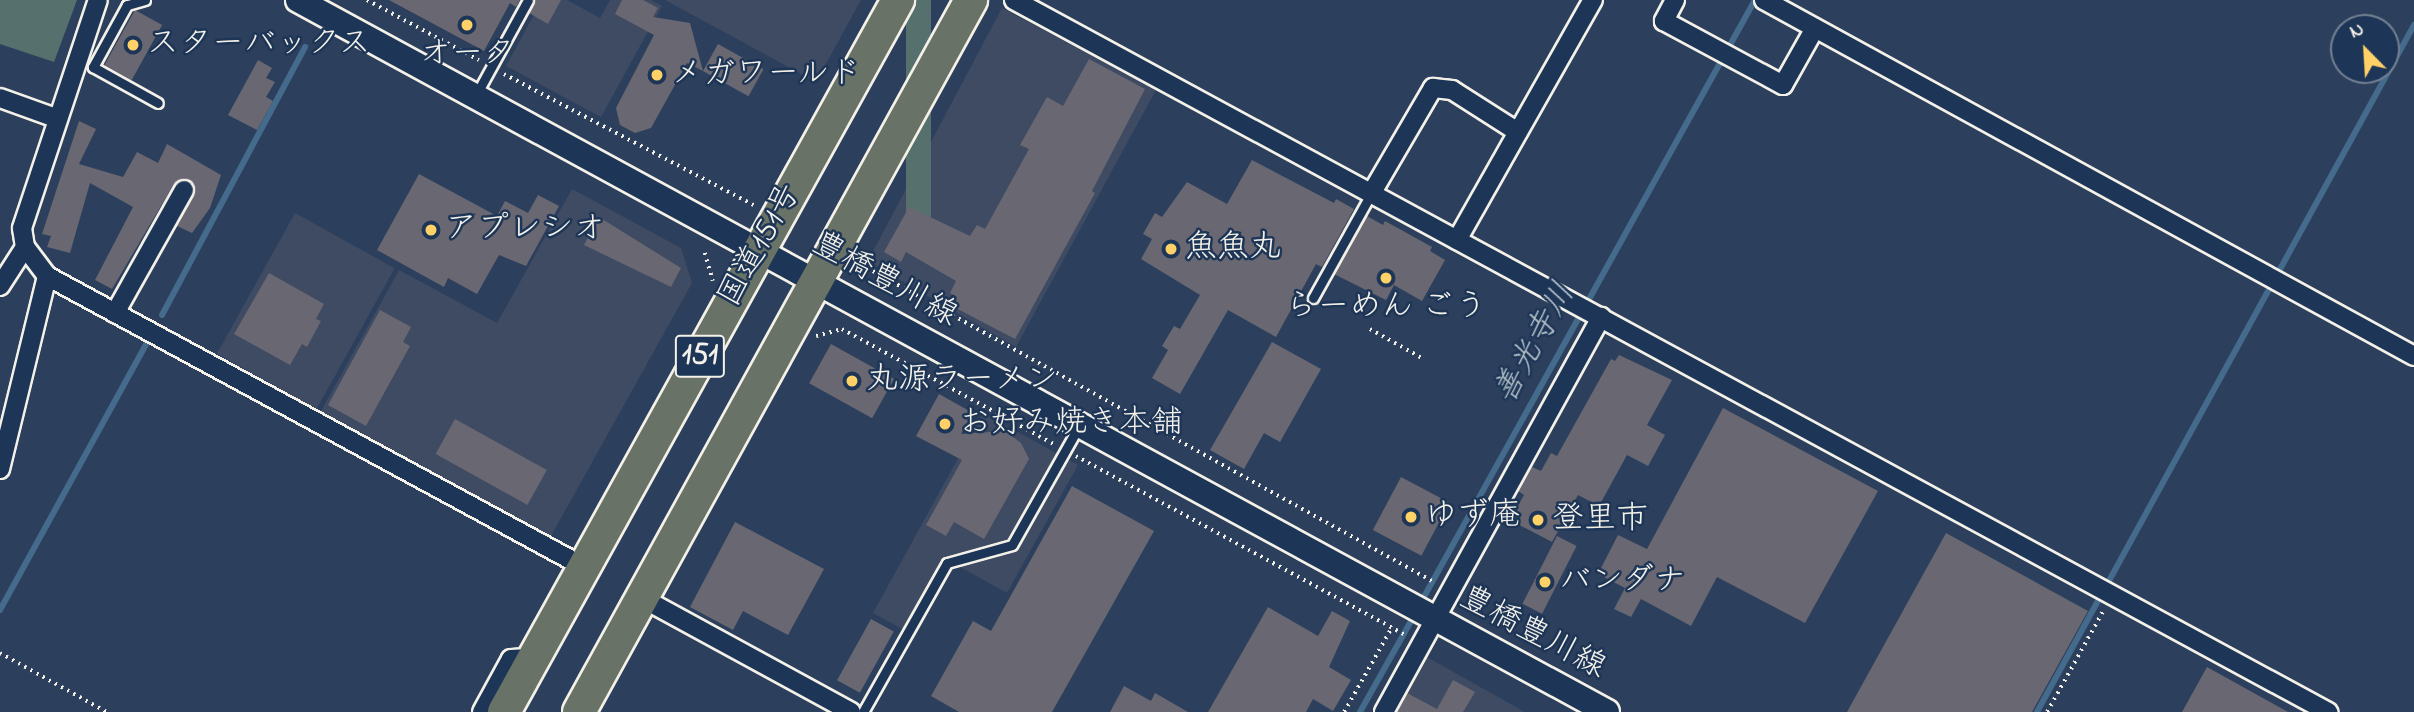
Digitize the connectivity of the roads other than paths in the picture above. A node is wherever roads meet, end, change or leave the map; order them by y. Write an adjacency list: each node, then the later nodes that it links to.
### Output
1 (98, 0): 15 (street)
2 (145, 0): 14 (lane)
3 (298, 0): 12 (main road, 豊橋豊川線)
4 (528, 0): 12 (lane)
5 (898, 0): 21 (highway, 国道151号 / 151)
6 (971, 0): 23 (highway, 151)
7 (1014, 0): 18 (street)
8 (1593, 0): 16 (street)
9 (1675, 0): 11 (street)
10 (1767, 2): 11 (street)
11 (1815, 28): 28 (street)
12 (475, 96): 21 (main road, 豊橋豊川線)
13 (0, 98): 15 (street)
14 (158, 103)
15 (56, 118): 20 (street)
16 (1518, 132): 18 (street); 19 (street)
17 (184, 190): 26 (street)
18 (1371, 194): 19 (street); 25 (lane)
19 (1457, 240): 27 (street)
20 (25, 247): 22 (street); 24 (street)
21 (759, 250): 23 (main road, 豊橋豊川線); 31 (highway, 国道151号 / 151)
22 (47, 276): 26 (street); 30 (street)
23 (818, 283): 29 (main road, 豊橋豊川線); 32 (highway, 151)
24 (0, 286)
25 (1313, 298)
26 (115, 313): 31 (street)
27 (1595, 314): 33 (street); 42 (street)
28 (2414, 356)
29 (1080, 426): 33 (main road, 豊橋豊川線); 39 (lane)
30 (0, 469)
31 (584, 567): 34 (highway, 国道151号 / 151)
32 (642, 598): 35 (highway, 151); 38 (street)
33 (1431, 617): 40 (street); 41 (main road, 豊橋豊川線)
34 (533, 659): 36 (street); 37 (highway, 国道151号 / 151)
35 (581, 711)
36 (482, 712)
37 (504, 712)
38 (851, 712)
39 (863, 712)
40 (1384, 712)
41 (1607, 712)
42 (2328, 712)

